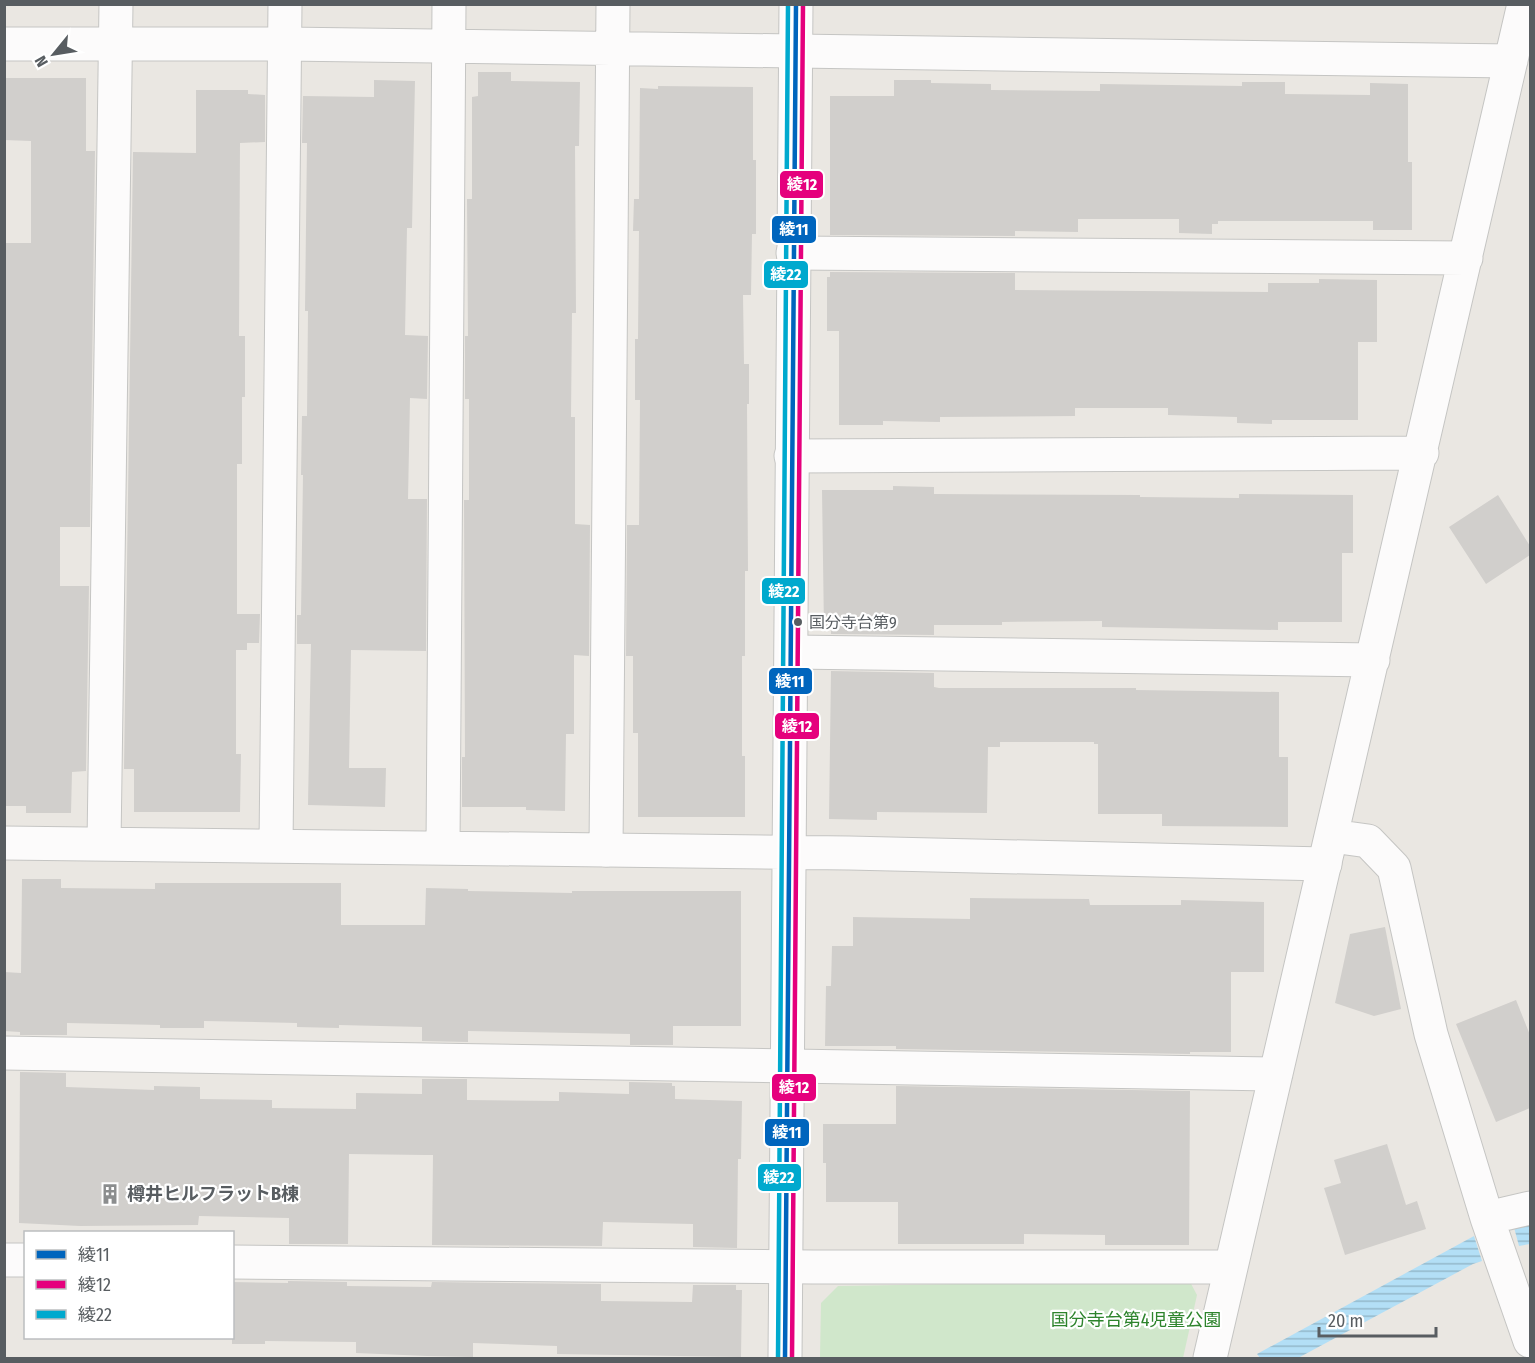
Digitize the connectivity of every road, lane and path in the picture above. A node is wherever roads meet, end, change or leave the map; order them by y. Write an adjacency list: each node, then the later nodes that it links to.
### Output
1 (116, 4): 8 (street)
2 (285, 4): 9 (street)
3 (449, 4): 10 (street)
4 (613, 4): 11 (street)
5 (796, 4): 12 (street)
6 (1524, 4): 13 (street)
7 (4, 44): 8 (street)
8 (115, 44): 9 (street); 21 (street)
9 (285, 44): 10 (street); 22 (street)
10 (449, 46): 11 (street); 23 (street)
11 (612, 48): 12 (street); 24 (street)
12 (796, 51): 13 (street); 14 (street)
13 (1511, 61): 15 (street)
14 (793, 254): 15 (street); 17 (street)
15 (1466, 258): 16 (street)
16 (1422, 453): 17 (street); 19 (street)
17 (791, 456): 18 (street)
18 (792, 652): 19 (street); 26 (street)
19 (1373, 660): 25 (street)
20 (4, 843): 21 (street)
21 (104, 844): 22 (street)
22 (276, 846): 23 (street)
23 (443, 848): 24 (street)
24 (606, 850): 26 (street)
25 (1328, 850): 26 (street); 29 (street); 31 (street)
26 (790, 852): 28 (street)
27 (4, 1053): 28 (street)
28 (788, 1067): 29 (street); 35 (street)
29 (1276, 1074): 36 (street)
30 (1530, 1208): 31 (street)
31 (1487, 1218): 37 (street)
32 (4, 1260): 33 (street)
33 (24, 1260)
34 (234, 1262): 35 (street)
35 (785, 1267): 36 (street); 38 (street)
36 (1230, 1267): 39 (street)
37 (1530, 1341)
38 (785, 1359)
39 (1210, 1359)

